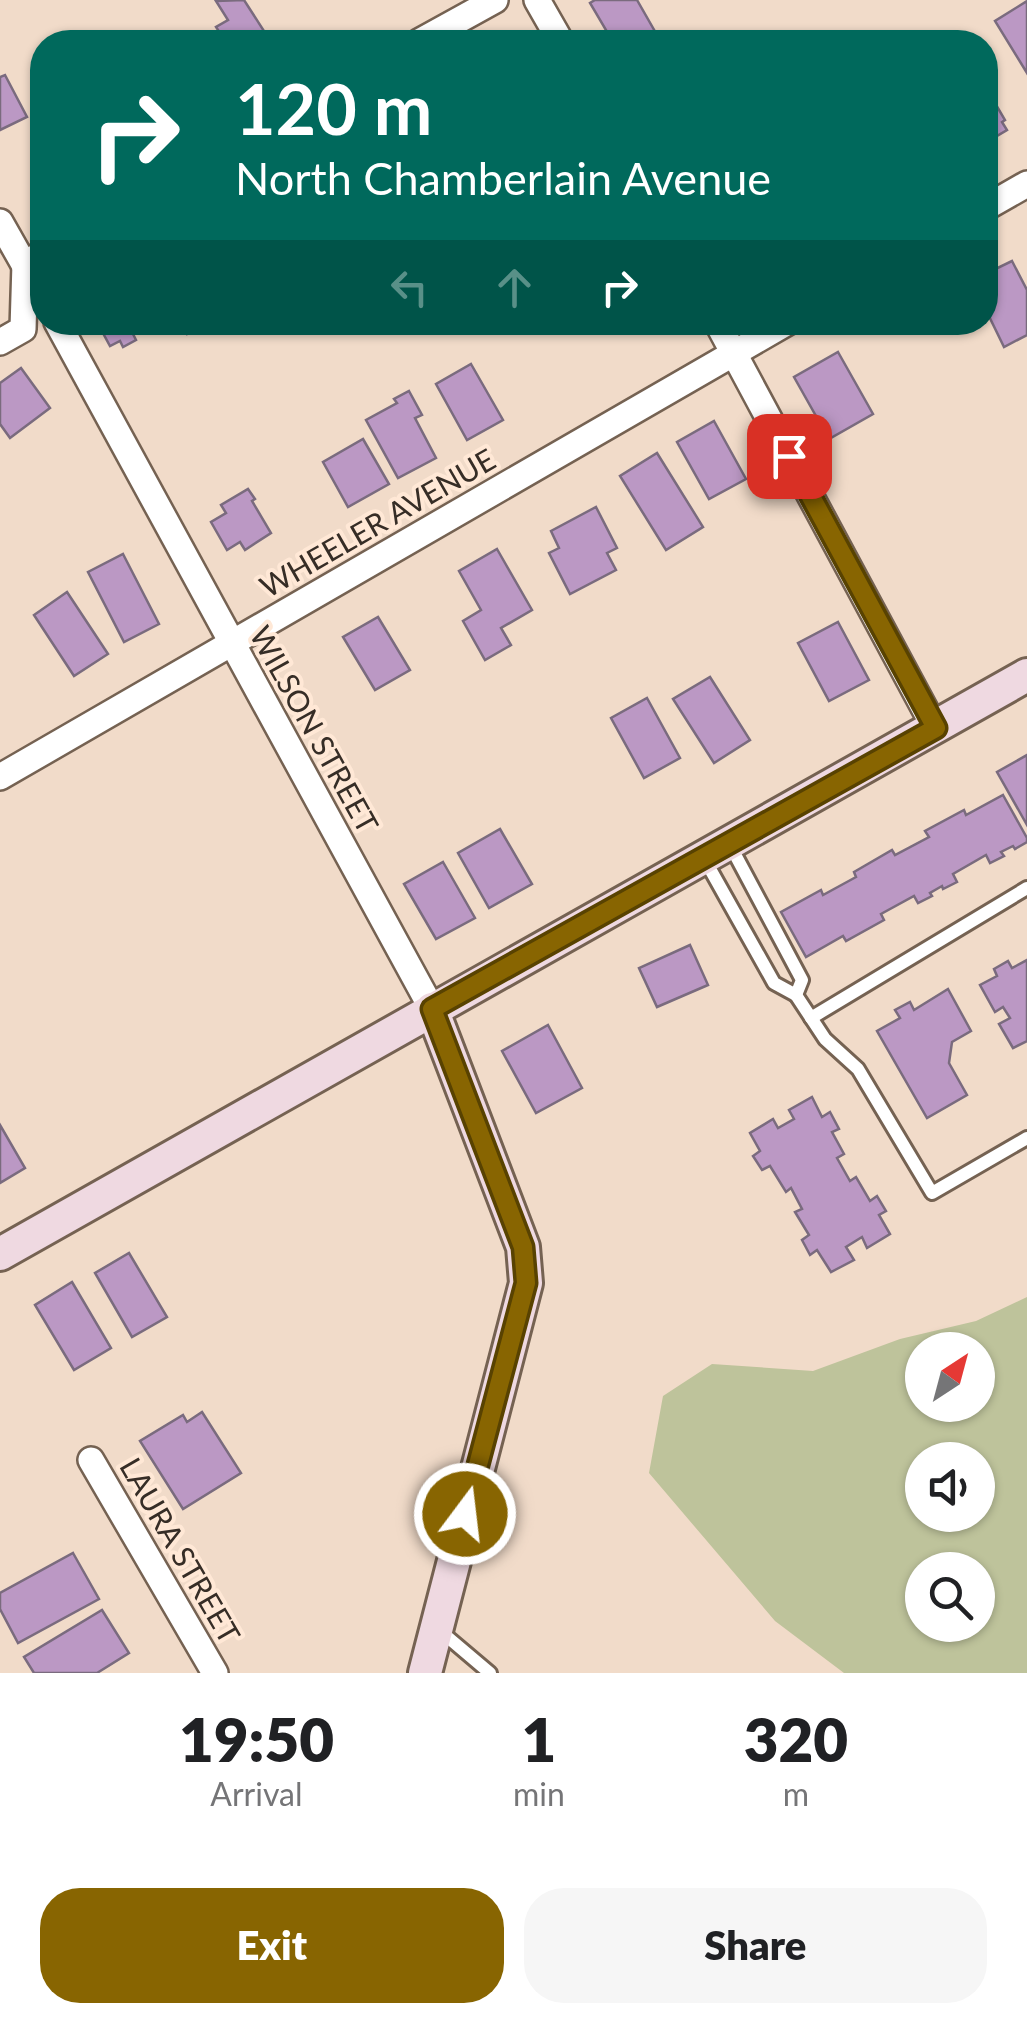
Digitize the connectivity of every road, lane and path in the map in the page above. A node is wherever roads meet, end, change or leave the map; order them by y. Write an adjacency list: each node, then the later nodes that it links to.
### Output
1 (495, 0): 3 (street)
2 (537, 0): 4 (street)
3 (441, 30)
4 (553, 30)
5 (1027, 184): 6 (street)
6 (998, 201)
7 (0, 222): 8 (street)
8 (30, 254)
9 (30, 284): 13 (street)
10 (64, 335): 15 (street, WILSON STREET)
11 (724, 335): 14 (street)
12 (765, 335): 14 (street, WHEELER AVENUE)
13 (0, 342)
14 (734, 353): 15 (street, WHEELER AVENUE); 17 (street)
15 (231, 644): 18 (street, WHEELER AVENUE); 22 (street, WILSON STREET)
16 (1027, 675): 17 (street)
17 (936, 728): 19 (street)
18 (0, 777)
19 (716, 850): 21 (lane); 21 (lane); 22 (street)
20 (1027, 888): 23 (lane)
21 (796, 994): 23 (lane)
22 (432, 1009): 25 (street); 27 (street)
23 (811, 1018): 24 (lane)
24 (1027, 1138)
25 (0, 1254)
26 (91, 1460): 28 (street, LAURA STREET)
27 (436, 1627): 29 (street); 30 (lane)
28 (215, 1673)
29 (425, 1673)
30 (490, 1673)

